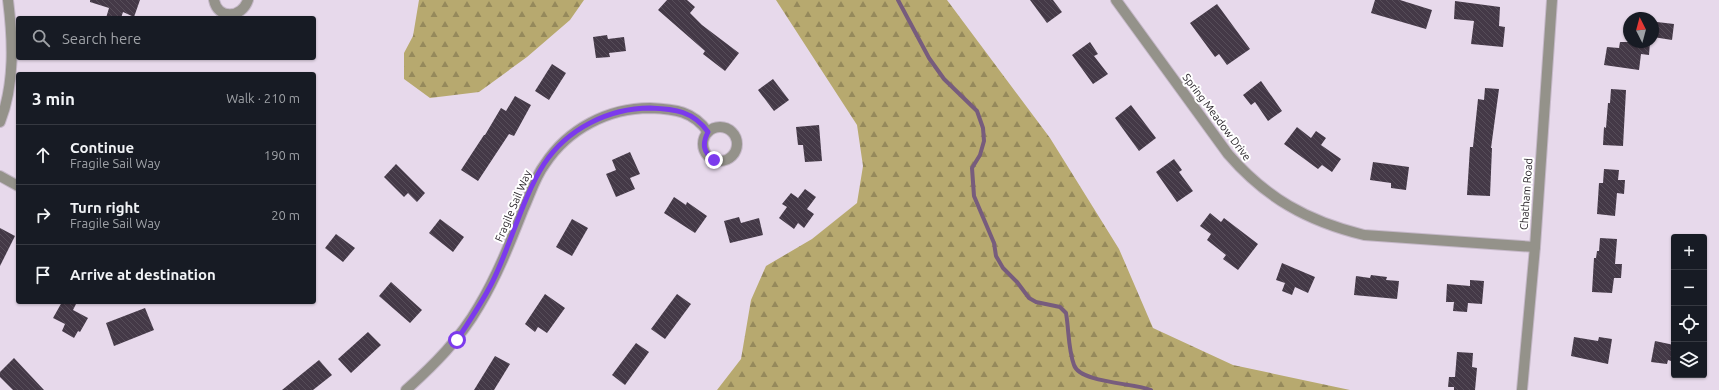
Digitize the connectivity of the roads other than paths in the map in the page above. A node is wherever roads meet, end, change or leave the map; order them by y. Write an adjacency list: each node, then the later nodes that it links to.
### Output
1 (8, 0): 6 (street)
2 (214, 0): 3 (street)
3 (248, 0)
4 (1116, 0): 10 (street, Spring Meadow Drive)
5 (1552, 0): 10 (street, Chatham Road)
6 (0, 122)
7 (708, 132): 11 (street, Fragile Sail Way)
8 (0, 176): 9 (street)
9 (16, 185)
10 (1535, 247): 12 (street, Chatham Road)
11 (406, 390)
12 (1522, 390)

